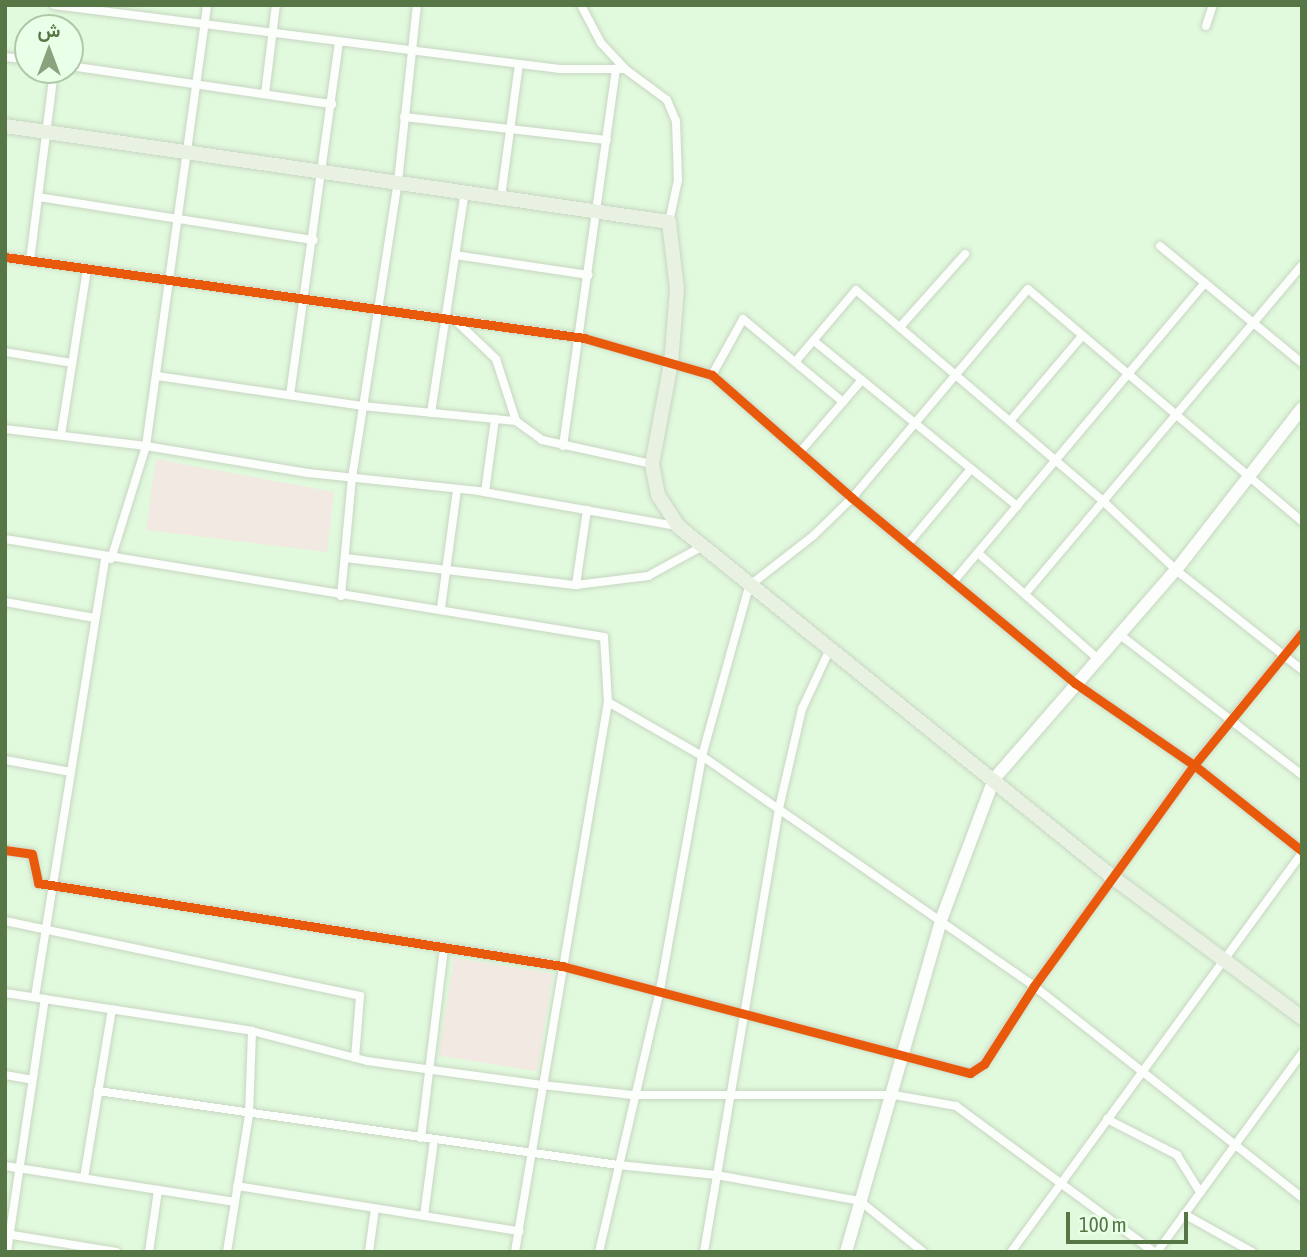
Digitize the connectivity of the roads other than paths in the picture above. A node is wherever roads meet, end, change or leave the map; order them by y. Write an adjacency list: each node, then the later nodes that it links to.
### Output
1 (54, 5): 8 (street)
2 (207, 5): 8 (street)
3 (275, 5): 9 (street)
4 (417, 5): 11 (street)
5 (581, 5): 14 (street)
6 (1213, 5): 7 (street)
7 (1206, 26)
8 (204, 27): 9 (street); 16 (street)
9 (272, 35): 10 (street); 17 (street)
10 (339, 43): 11 (street); 18 (street)
11 (411, 51): 12 (street); 19 (street)
12 (519, 64): 14 (street); 21 (street)
13 (84, 68): 16 (street)
14 (621, 69): 23 (street); 32 (street)
15 (52, 84): 22 (street)
16 (197, 84): 17 (street); 24 (street)
17 (265, 94): 18 (street)
18 (332, 104): 25 (street)
19 (404, 117): 21 (street); 26 (street)
20 (5, 126): 22 (highway)
21 (510, 129): 23 (street); 29 (street)
22 (46, 132): 24 (highway); 28 (street)
23 (607, 140): 30 (street)
24 (187, 152): 25 (highway); 31 (street)
25 (325, 171): 26 (highway); 33 (street)
26 (398, 182): 27 (highway); 45 (street)
27 (465, 192): 29 (highway); 36 (street)
28 (38, 197): 31 (street); 38 (street)
29 (501, 197): 30 (highway)
30 (597, 212): 32 (highway); 41 (street)
31 (179, 219): 33 (street); 42 (street)
32 (669, 222): 55 (highway)
33 (314, 240): 44 (street)
34 (1160, 246): 43 (street)
35 (965, 254): 48 (street)
36 (456, 256): 41 (street); 46 (street)
37 (5, 257): 38 (street)
38 (30, 261): 40 (street)
39 (1302, 265): 47 (street)
40 (87, 269): 42 (street); 54 (street)
41 (589, 275): 50 (street)
42 (171, 282): 44 (street); 58 (street)
43 (1205, 283): 47 (street); 60 (street)
44 (305, 299): 45 (street); 62 (street)
45 (376, 308): 46 (street); 64 (street)
46 (450, 319): 50 (street); 66 (street); 69 (street)
47 (1253, 323): 56 (street); 67 (street)
48 (900, 327): 51 (street); 59 (street)
49 (1082, 336): 59 (street); 60 (street); 70 (street)
50 (580, 338): 55 (street); 75 (street)
51 (814, 341): 53 (street); 61 (street)
52 (5, 352): 54 (street)
53 (796, 361): 57 (street); 63 (street)
54 (72, 363): 73 (street)
55 (671, 363): 57 (street); 78 (highway)
56 (1302, 363)
57 (712, 375): 76 (street)
58 (157, 376): 62 (street); 74 (street)
59 (959, 376): 70 (street); 71 (street)
60 (1127, 376): 67 (street); 77 (street)
61 (862, 380): 63 (street); 71 (street)
62 (290, 396): 64 (street)
63 (843, 402): 76 (street)
64 (362, 406): 66 (street); 81 (street)
65 (1302, 408): 80 (street)
66 (431, 412): 68 (street)
67 (1174, 417): 80 (street); 85 (street)
68 (495, 419): 69 (street); 83 (street)
69 (516, 421): 75 (street)
70 (1010, 421): 77 (street)
71 (916, 424): 79 (street); 84 (street)
72 (5, 429): 73 (street)
73 (61, 435): 74 (street)
74 (146, 446): 81 (street); 95 (street)
75 (563, 446): 78 (street)
76 (800, 452): 84 (street)
77 (1056, 460): 85 (street); 86 (street)
78 (652, 464): 89 (highway)
79 (971, 469): 86 (street); 91 (street)
80 (1248, 477): 88 (street); 97 (street)
81 (352, 478): 82 (street); 94 (street)
82 (457, 489): 83 (street); 96 (street)
83 (485, 492): 87 (street)
84 (852, 498): 91 (street); 100 (street)
85 (1103, 501): 97 (street); 101 (street)
86 (1017, 506): 93 (street)
87 (587, 510): 89 (street); 99 (street)
88 (1302, 521)
89 (679, 527): 92 (highway)
90 (5, 539): 95 (street)
91 (908, 544): 98 (street)
92 (701, 547): 99 (street); 100 (highway)
93 (978, 553): 98 (street); 101 (street)
94 (345, 558): 96 (street); 102 (street)
95 (108, 559): 102 (street); 105 (street)
96 (446, 567): 99 (street); 104 (street)
97 (1176, 570): 107 (street); 109 (street)
98 (953, 582): 112 (street)
99 (576, 585)
100 (749, 586): 108 (highway); 115 (street)
101 (1025, 594): 110 (street)
102 (341, 596): 104 (street)
103 (5, 602): 105 (street)
104 (441, 608): 113 (street)
105 (95, 618): 118 (street)
106 (1302, 633): 109 (street)
107 (1119, 634): 110 (street); 114 (street)
108 (830, 649): 120 (highway); 121 (street)
109 (1283, 655): 111 (street); 114 (street)
110 (1097, 658): 112 (street)
111 (1302, 670)
112 (1075, 683): 117 (street); 120 (street)
113 (608, 702): 115 (street); 131 (street)
114 (1229, 719): 117 (street); 119 (street)
115 (702, 756): 121 (street); 133 (street)
116 (5, 760): 118 (street)
117 (1195, 765): 123 (street); 124 (street)
118 (71, 772): 125 (street)
119 (1302, 775)
120 (994, 779): 124 (highway); 126 (street)
121 (779, 808): 126 (street); 138 (street)
122 (5, 850): 125 (street)
123 (1302, 852): 130 (street)
124 (1115, 878): 130 (highway); 132 (street)
125 (53, 885): 128 (street); 129 (street)
126 (941, 920): 132 (street); 142 (street)
127 (5, 921): 128 (street)
128 (46, 928): 135 (street); 143 (street)
129 (444, 948): 131 (street); 144 (street)
130 (1223, 958): 139 (highway); 145 (street)
131 (562, 966): 133 (street); 148 (street)
132 (1034, 986): 142 (street); 145 (street)
133 (660, 990): 138 (street); 152 (street)
134 (5, 993): 135 (street)
135 (34, 997): 136 (street)
136 (44, 999): 137 (street); 147 (street)
137 (112, 1009): 140 (street); 149 (street)
138 (748, 1013): 142 (street); 150 (street)
139 (1302, 1018)
140 (252, 1031): 143 (street); 153 (street)
141 (1302, 1054): 157 (street)
142 (904, 1056): 151 (street)
143 (355, 1058): 144 (street)
144 (427, 1069): 148 (street); 155 (street)
145 (1141, 1073): 154 (street); 157 (street)
146 (5, 1075): 147 (street)
147 (32, 1080): 161 (street)
148 (542, 1085): 152 (street); 158 (street)
149 (98, 1091): 153 (street); 163 (street)
150 (734, 1095): 151 (street); 152 (street); 162 (street)
151 (894, 1095): 164 (street); 169 (street)
152 (632, 1096): 159 (street)
153 (249, 1114): 155 (street); 165 (street)
154 (1107, 1119): 164 (street); 167 (street)
155 (421, 1138): 156 (street)
156 (434, 1140): 158 (street); 173 (street)
157 (1234, 1145): 167 (street); 168 (street)
158 (532, 1153): 159 (street); 174 (street)
159 (618, 1165): 162 (street); 182 (street)
160 (5, 1166): 161 (street)
161 (19, 1168): 163 (street); 175 (street)
162 (716, 1175): 169 (street); 183 (street)
163 (84, 1178): 166 (street)
164 (1060, 1182): 186 (street); 187 (street)
165 (237, 1186): 170 (street); 171 (street)
166 (158, 1190): 170 (street); 178 (street)
167 (1200, 1192): 172 (street)
168 (1302, 1198)
169 (860, 1201): 184 (street); 185 (street)
170 (235, 1202): 179 (street)
171 (375, 1208): 173 (street); 180 (street)
172 (1184, 1214): 187 (street); 188 (street)
173 (424, 1216): 174 (street)
174 (519, 1231): 181 (street)
175 (7, 1234): 176 (street); 177 (street)
176 (7, 1252)
177 (117, 1252)
178 (149, 1252)
179 (227, 1252)
180 (369, 1252)
181 (515, 1252)
182 (599, 1252)
183 (704, 1252)
184 (846, 1252)
185 (923, 1252)
186 (1012, 1252)
187 (1156, 1252)
188 (1252, 1252)

